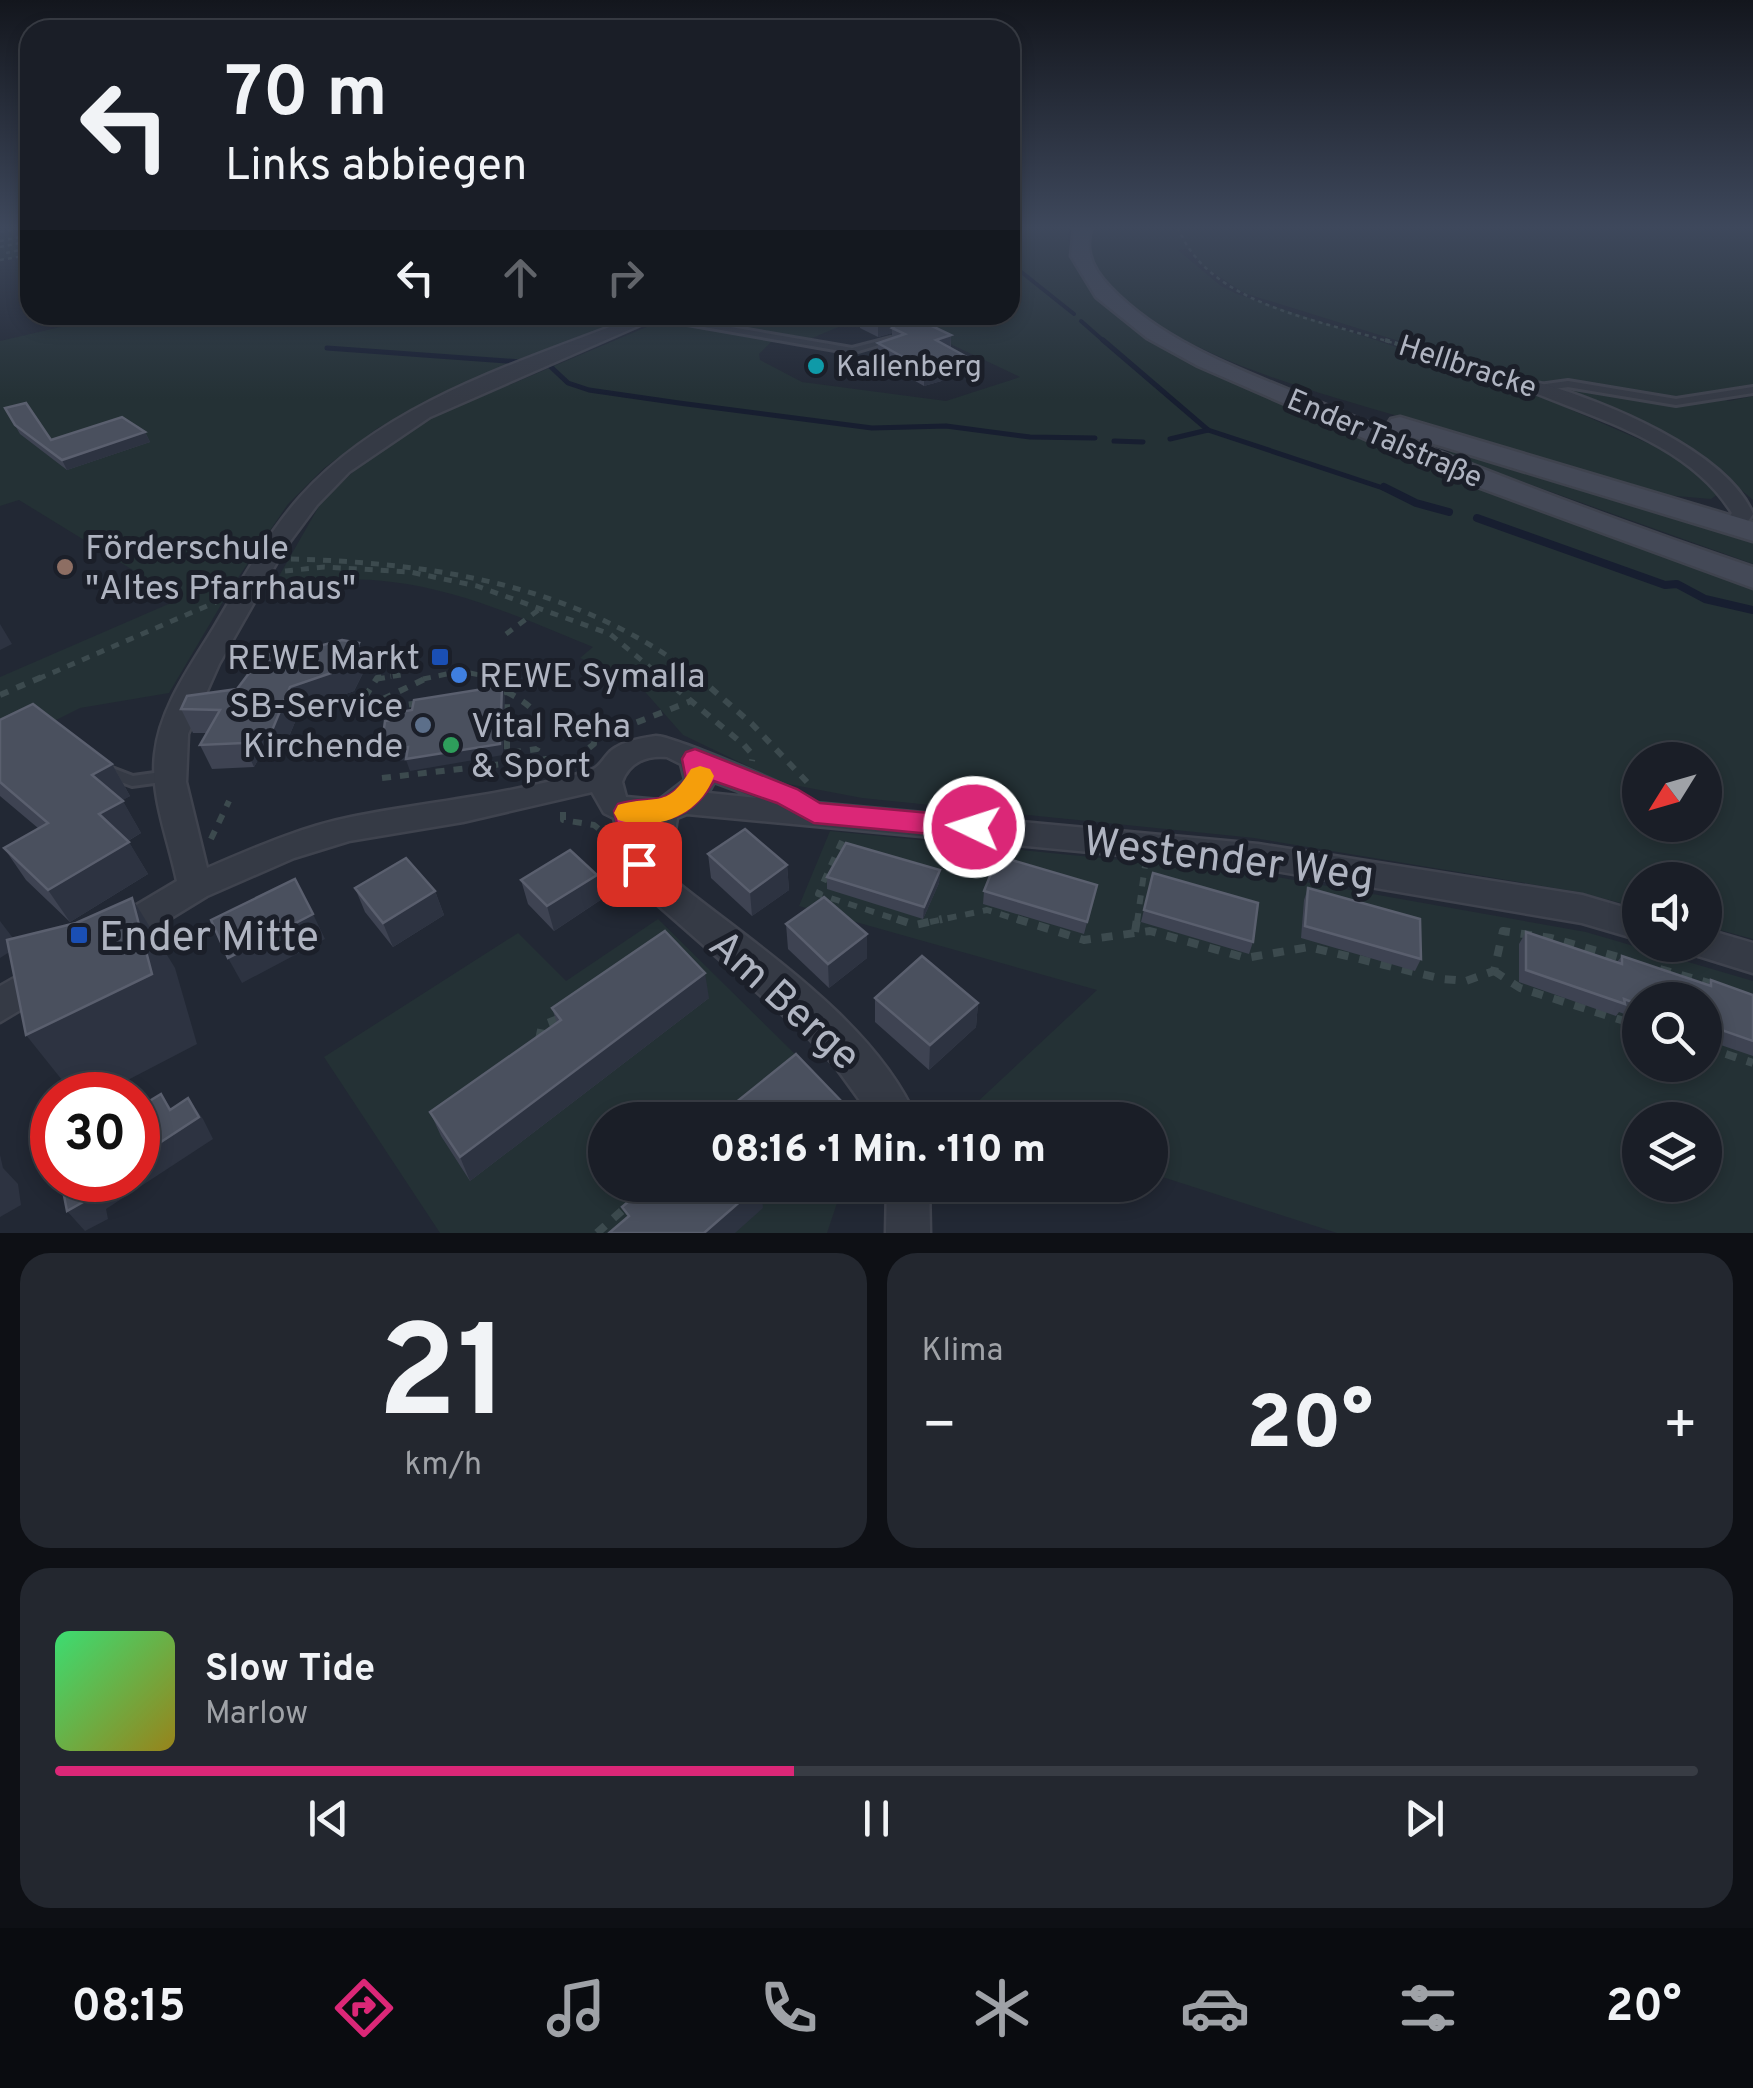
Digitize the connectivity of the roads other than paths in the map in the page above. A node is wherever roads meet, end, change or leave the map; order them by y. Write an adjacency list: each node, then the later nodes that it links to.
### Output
1 (1096, 285): 7 (main road, Ender Talstraße)
2 (632, 325): 12 (street)
3 (705, 325): 4 (lane)
4 (893, 339)
5 (1539, 388): 6 (lane); 8 (street, Hellbracke)
6 (1753, 390)
7 (1278, 394): 8 (main road); 9 (main road, Ender Talstraße)
8 (1744, 528)
9 (1753, 578)
10 (695, 759): 13 (street, Westender Weg); 14 (street); 15 (street, Westender Weg)
11 (99, 764): 12 (lane)
12 (172, 776): 16 (street)
13 (615, 797): 14 (street, Westender Weg); 16 (street); 17 (street, Am Berge)
14 (673, 806): 15 (street, Westender Weg); 17 (street)
15 (830, 823): 18 (street, Westender Weg)
16 (195, 887): 21 (street)
17 (662, 890): 22 (street, Am Berge)
18 (1622, 921)
19 (1722, 949): 20 (street)
20 (1753, 958)
21 (0, 1006)
22 (887, 1102)
23 (908, 1202): 24 (street)
24 (908, 1233)

